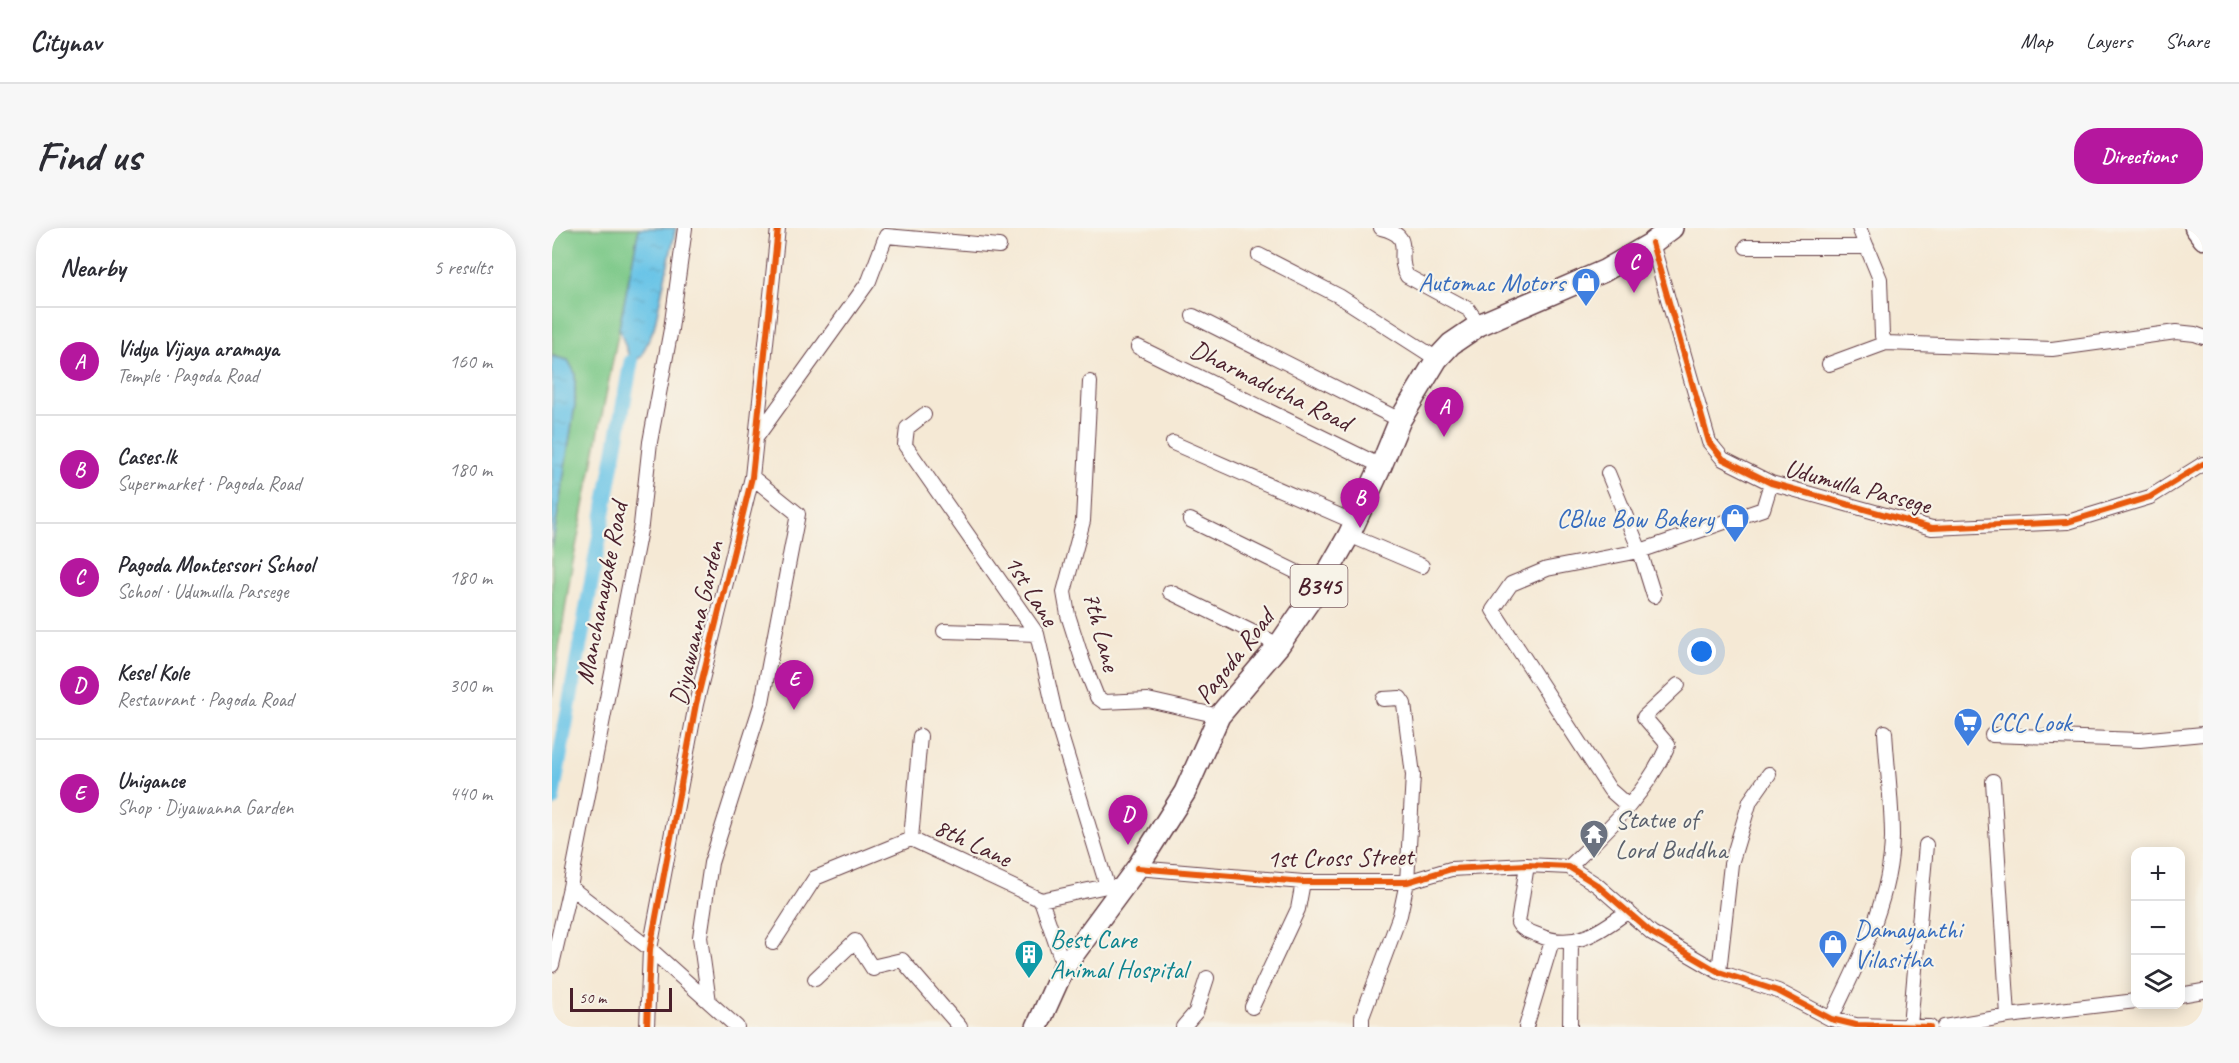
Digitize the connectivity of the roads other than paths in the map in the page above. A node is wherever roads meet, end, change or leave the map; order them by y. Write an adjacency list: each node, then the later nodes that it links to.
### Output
1 (686, 228): 57 (street, Manchanayake Road)
2 (778, 228): 23 (street, Diyawanna Garden)
3 (1381, 228): 14 (street)
4 (1672, 228): 8 (main road, Pagoda Road / B345)
5 (1859, 228): 11 (street)
6 (2194, 228): 7 (street)
7 (2203, 240)
8 (1652, 243): 14 (main road, Pagoda Road / B345); 29 (street, Udumulla Passege)
9 (999, 246): 23 (street)
10 (1746, 247): 11 (street)
11 (1867, 247): 16 (street)
12 (1258, 255): 18 (street)
13 (1193, 316): 22 (street)
14 (1479, 325): 18 (main road, Pagoda Road / B345)
15 (2203, 337): 16 (street)
16 (1886, 343): 19 (street)
17 (1138, 347): 26 (street, Dharmadutha Road)
18 (1437, 359): 22 (main road, Pagoda Road / B345)
19 (1829, 364)
20 (1090, 382): 42 (street, 7th Lane)
21 (924, 415): 38 (street, 1st Lane)
22 (1400, 420): 26 (main road, Pagoda Road / B345)
23 (755, 440): 28 (street, Diyawanna Garden)
24 (1173, 443): 31 (street)
25 (2203, 464): 29 (street, Udumulla Passege)
26 (1382, 466): 31 (main road, Pagoda Road / B345)
27 (1608, 473): 32 (street)
28 (752, 477): 64 (street, Diyawanna Garden); 73 (street)
29 (1771, 483): 32 (street)
30 (1190, 520): 34 (street)
31 (1352, 528): 33 (street); 34 (main road, Pagoda Road / B345)
32 (1640, 551): 36 (street); 49 (street)
33 (1422, 566)
34 (1321, 584): 39 (main road, Pagoda Road / B345)
35 (1170, 592): 39 (street)
36 (1654, 596)
37 (944, 631): 38 (street)
38 (1037, 634): 58 (street, 1st Lane)
39 (1279, 645): 42 (main road, Pagoda Road / B345)
40 (1678, 685): 49 (street)
41 (1383, 699): 56 (street)
42 (1219, 716): 54 (main road, Pagoda Road / B345)
43 (1885, 732): 76 (street)
44 (2203, 734): 45 (street)
45 (1992, 735)
46 (920, 736): 50 (street)
47 (1768, 774): 67 (street)
48 (1993, 781): 75 (street)
49 (1628, 806): 53 (street)
50 (911, 839): 59 (street, 8th Lane); 63 (street, 8th Lane)
51 (1926, 845): 77 (street)
52 (1527, 865): 53 (street, 1st Cross Street); 56 (street, 1st Cross Street); 61 (street)
53 (1569, 867): 60 (street)
54 (1137, 868): 55 (street, 1st Cross Street); 58 (main road, Pagoda Road / B345)
55 (1303, 882): 56 (street, 1st Cross Street); 74 (street)
56 (1407, 882): 83 (street)
57 (570, 887): 64 (street); 65 (street, Manchanayake Road)
58 (1114, 887): 59 (street); 66 (main road, Pagoda Road / B345)
59 (1041, 900): 66 (street)
60 (1628, 910): 62 (street); 67 (street)
61 (1552, 941): 62 (street); 84 (street)
62 (1571, 941): 85 (street)
63 (773, 943)
64 (650, 950): 73 (street); 78 (street, Diyawanna Garden)
65 (552, 965)
66 (1064, 967): 81 (main road, Pagoda Road / B345)
67 (1719, 972): 76 (street)
68 (1207, 978): 82 (street)
69 (815, 979): 80 (street)
70 (2203, 992): 71 (street)
71 (2185, 994)
72 (2131, 1001): 75 (street)
73 (709, 1002): 79 (street)
74 (1252, 1007)
75 (2008, 1016): 87 (street)
76 (1831, 1019): 77 (street)
77 (1910, 1026): 86 (street)
78 (646, 1027)
79 (737, 1027)
80 (960, 1027)
81 (1037, 1027)
82 (1183, 1027)
83 (1362, 1027)
84 (1526, 1027)
85 (1570, 1027)
86 (1930, 1027)
87 (1944, 1027)

